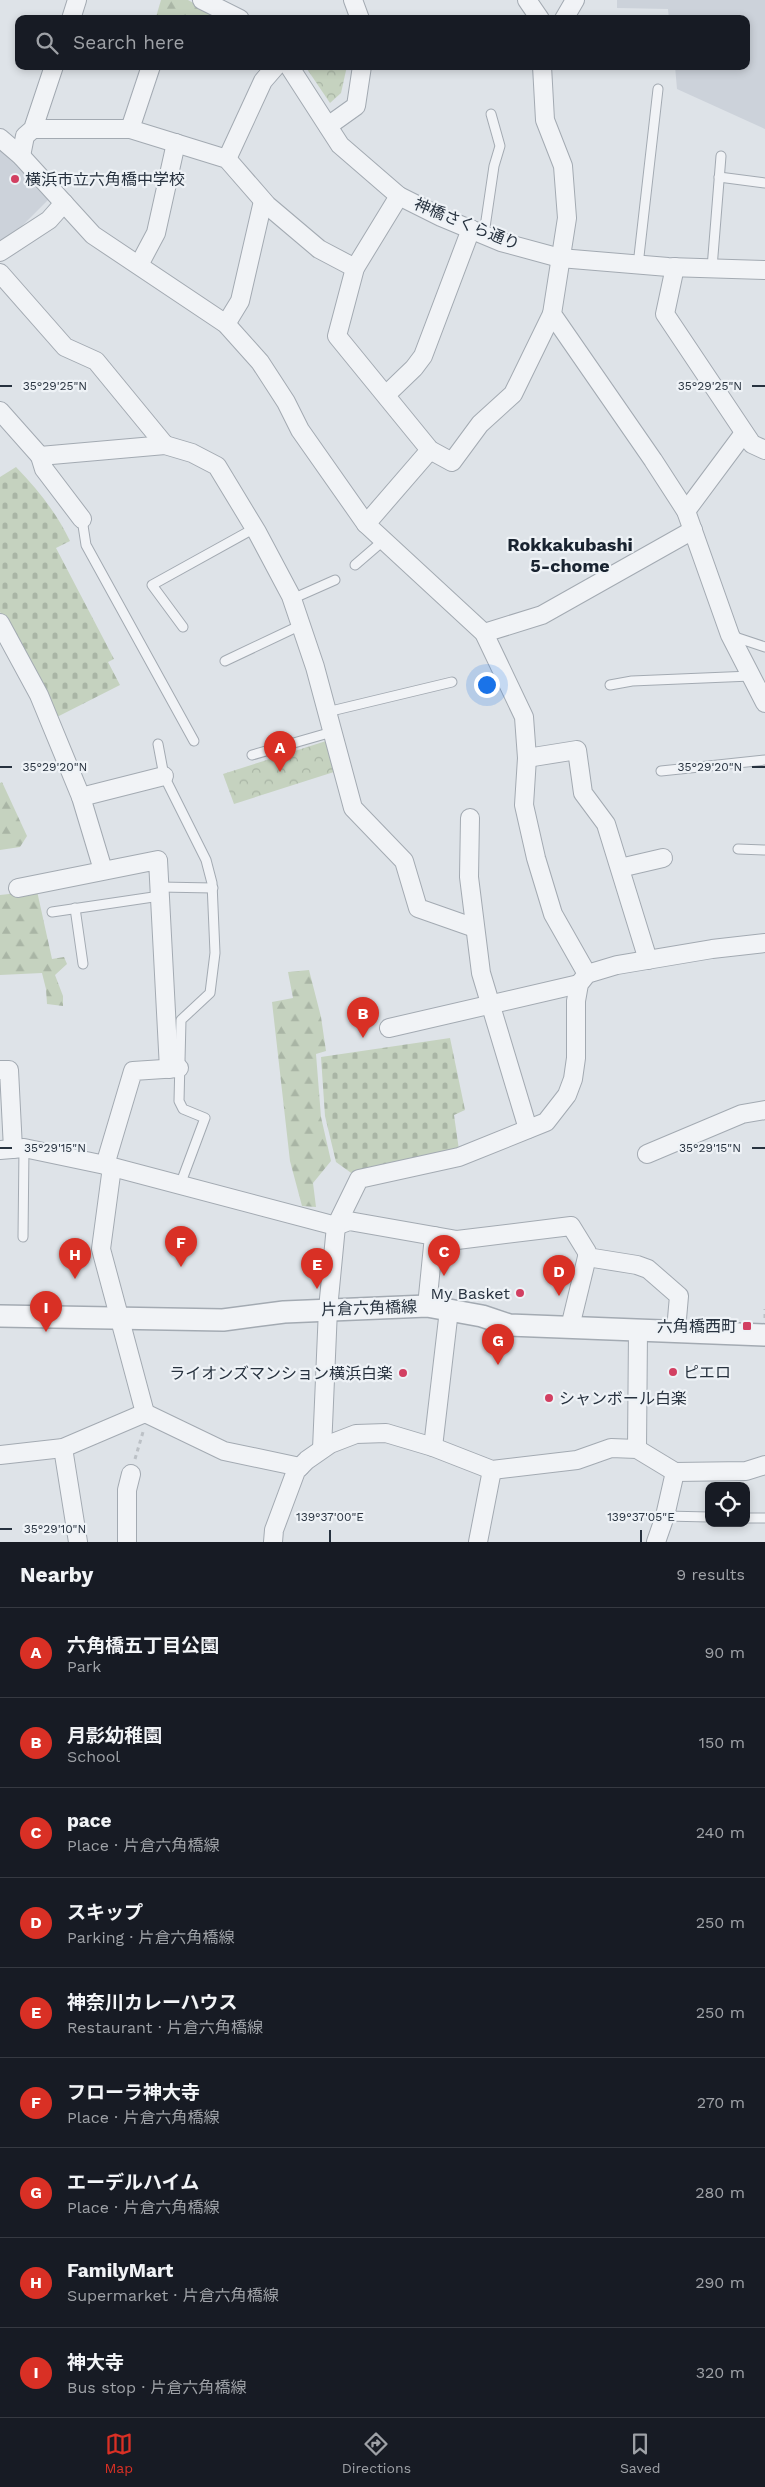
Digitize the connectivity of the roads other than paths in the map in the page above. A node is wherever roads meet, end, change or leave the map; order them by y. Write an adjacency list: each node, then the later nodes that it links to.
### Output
1 (77, 0): 6 (street)
2 (202, 0): 7 (street)
3 (353, 0): 8 (street)
4 (527, 0): 9 (street)
5 (575, 0): 10 (street)
6 (72, 15)
7 (232, 15)
8 (359, 15)
9 (537, 15)
10 (566, 15)
11 (53, 70): 20 (street)
12 (150, 70): 21 (street)
13 (273, 70): 26 (street)
14 (292, 70): 19 (street, 神橋さくら通り)
15 (361, 70): 19 (street)
16 (542, 70): 34 (street)
17 (658, 88): 36 (lane)
18 (491, 114): 32 (lane)
19 (328, 126): 29 (street, 神橋さくら通り)
20 (32, 129): 21 (street); 24 (street)
21 (130, 129): 23 (street)
22 (0, 138): 24 (street)
23 (176, 143): 26 (street); 35 (street)
24 (21, 156): 31 (street)
25 (721, 156): 27 (lane)
26 (227, 159): 30 (street)
27 (718, 177): 28 (lane); 39 (lane)
28 (765, 182)
29 (398, 196): 32 (street, 神橋さくら通り); 37 (street)
30 (262, 200): 37 (street); 43 (street)
31 (64, 203): 33 (street); 35 (street)
32 (478, 232): 34 (street, 神橋さくら通り); 44 (street)
33 (0, 252)
34 (560, 258): 36 (street, 神橋さくら通り); 42 (street)
35 (139, 265): 43 (street)
36 (638, 265): 38 (street, 神橋さくら通り)
37 (355, 268): 44 (street)
38 (675, 268): 39 (street, 神橋さくら通り); 46 (street)
39 (712, 268): 41 (street, 神橋さくら通り)
40 (0, 273): 47 (street)
41 (762, 274)
42 (552, 314): 48 (street); 50 (street)
43 (226, 324): 52 (street)
44 (387, 394): 48 (street)
45 (4, 420): 49 (street)
46 (756, 440): 50 (street)
47 (165, 445): 49 (street); 53 (street)
48 (430, 450): 52 (street)
49 (40, 456): 51 (street)
50 (686, 510): 54 (street)
51 (82, 519): 72 (lane)
52 (366, 524): 55 (street)
53 (255, 528): 58 (street); 61 (lane)
54 (692, 530): 62 (street); 63 (street)
55 (384, 540): 56 (lane); 62 (street)
56 (355, 565)
57 (335, 580): 58 (lane)
58 (292, 599): 60 (street)
59 (0, 623): 79 (street)
60 (301, 625): 65 (lane); 70 (street)
61 (183, 628)
62 (484, 634): 75 (street)
63 (730, 635): 64 (lane); 66 (street)
64 (765, 647)
65 (225, 661)
66 (751, 676): 68 (lane); 69 (street)
67 (452, 682): 70 (lane)
68 (610, 685)
69 (765, 703)
70 (327, 712): 71 (street)
71 (332, 732): 74 (lane); 91 (street)
72 (194, 741)
73 (158, 744): 78 (lane)
74 (252, 755)
75 (527, 758): 84 (street); 95 (street)
76 (765, 760): 77 (lane)
77 (661, 771)
78 (164, 776): 79 (street); 87 (lane)
79 (81, 797): 85 (street)
80 (470, 818): 91 (street)
81 (738, 849): 82 (lane)
82 (765, 850)
83 (663, 858): 84 (street)
84 (620, 868): 93 (street)
85 (102, 870): 86 (street); 88 (street)
86 (18, 888)
87 (212, 888): 88 (lane); 98 (lane)
88 (160, 891): 89 (lane); 98 (street)
89 (75, 908): 90 (lane); 94 (lane)
90 (52, 912)
91 (475, 928): 96 (street)
92 (765, 943): 93 (street)
93 (648, 960): 95 (street)
94 (84, 964)
95 (583, 979): 96 (street); 101 (street)
96 (490, 1006): 97 (street); 101 (street)
97 (389, 1028)
98 (174, 1068): 104 (street); 105 (lane)
99 (0, 1070): 102 (street)
100 (765, 1110): 103 (street)
101 (528, 1129): 106 (street)
102 (12, 1149): 104 (street); 108 (lane)
103 (647, 1154)
104 (108, 1166): 105 (street); 114 (street)
105 (180, 1185): 106 (street)
106 (336, 1226): 107 (street); 111 (street)
107 (434, 1236): 109 (street); 110 (street)
108 (23, 1237)
109 (587, 1257): 115 (street); 117 (street)
110 (427, 1306): 111 (street, 片倉六角橋線); 112 (street, 片倉六角橋線)
111 (328, 1309): 114 (street, 片倉六角橋線); 122 (street)
112 (449, 1310): 115 (street, 片倉六角橋線); 120 (street)
113 (0, 1316): 114 (street, 片倉六角橋線)
114 (119, 1318): 119 (street)
115 (570, 1327): 116 (street, 片倉六角橋線)
116 (638, 1330): 117 (street, 片倉六角橋線); 123 (street)
117 (676, 1330): 118 (street, 片倉六角橋線)
118 (765, 1335)
119 (146, 1413): 121 (street); 126 (street)
120 (433, 1447): 122 (street); 127 (street)
121 (63, 1448): 124 (street); 134 (street)
122 (322, 1449): 126 (street)
123 (637, 1449): 127 (street); 128 (street)
124 (0, 1455)
125 (765, 1465): 128 (street)
126 (300, 1467): 136 (street)
127 (492, 1470): 137 (street)
128 (675, 1472): 130 (street)
129 (131, 1474): 135 (street)
130 (665, 1516): 131 (lane); 138 (street)
131 (705, 1517)
132 (750, 1518): 133 (lane)
133 (765, 1518)
134 (78, 1542)
135 (127, 1542)
136 (273, 1542)
137 (478, 1542)
138 (656, 1542)

